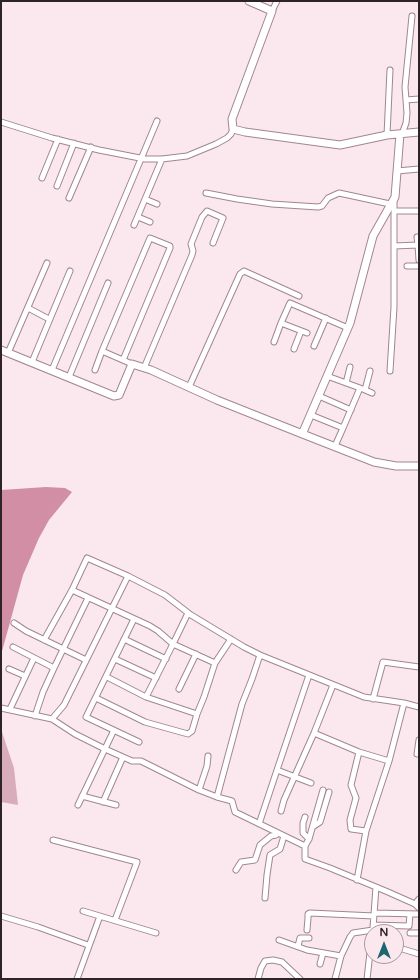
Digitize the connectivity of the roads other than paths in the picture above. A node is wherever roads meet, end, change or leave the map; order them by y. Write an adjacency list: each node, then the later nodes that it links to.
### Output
1 (249, 1): 3 (street)
2 (277, 1): 3 (street)
3 (272, 11): 10 (street)
4 (412, 16): 7 (street)
5 (390, 70): 13 (street)
6 (419, 99): 7 (street)
7 (406, 100): 12 (street)
8 (157, 121): 17 (street)
9 (1, 122): 14 (street)
10 (233, 129): 13 (street); 18 (street)
11 (419, 132): 12 (street)
12 (401, 134): 13 (street); 20 (street)
13 (387, 135)
14 (58, 139): 15 (street); 21 (street)
15 (74, 143): 16 (street); 22 (street)
16 (91, 148): 17 (street); 24 (street)
17 (141, 158): 18 (street); 61 (street)
18 (162, 159): 25 (street)
19 (419, 169): 20 (street)
20 (397, 171): 26 (street)
21 (42, 178)
22 (57, 186)
23 (206, 193): 26 (street)
24 (69, 198)
25 (145, 199): 27 (street); 30 (street)
26 (392, 201): 29 (street); 48 (street)
27 (157, 204)
28 (419, 210): 29 (street)
29 (394, 212): 36 (street)
30 (138, 217): 31 (street); 32 (street)
31 (150, 222)
32 (134, 225)
33 (417, 237): 35 (street)
34 (213, 243): 60 (street)
35 (418, 245): 36 (street); 37 (street)
36 (394, 246): 64 (street)
37 (419, 260)
38 (47, 263): 44 (street)
39 (407, 266): 40 (street)
40 (419, 266)
41 (70, 271): 46 (street)
42 (108, 283): 66 (street)
43 (290, 303): 45 (street); 47 (street); 68 (street)
44 (28, 308): 46 (street); 54 (street)
45 (326, 318): 48 (street); 52 (street)
46 (49, 319): 57 (street)
47 (281, 323): 49 (street); 51 (street)
48 (348, 328): 65 (street)
49 (301, 330): 50 (street); 53 (street)
50 (307, 333)
51 (274, 342)
52 (314, 346)
53 (294, 349)
54 (4, 351): 57 (street)
55 (102, 351): 56 (street); 56 (street); 62 (street)
56 (123, 360): 58 (street)
57 (32, 362): 61 (street)
58 (132, 364): 60 (street); 66 (street)
59 (350, 367): 67 (street)
60 (144, 368): 68 (street)
61 (52, 370): 66 (street)
62 (95, 370)
63 (370, 370): 69 (street)
64 (390, 371)
65 (327, 376): 67 (street); 71 (street)
66 (69, 378)
67 (346, 383): 69 (street)
68 (189, 387): 75 (street)
69 (362, 389): 70 (street); 72 (street)
70 (372, 393)
71 (319, 396): 72 (street); 73 (street)
72 (351, 410): 74 (street)
73 (310, 415): 74 (street); 75 (street)
74 (344, 428): 76 (street)
75 (305, 435): 76 (street)
76 (334, 446): 77 (street)
77 (419, 466)
78 (128, 576): 79 (street); 81 (street); 82 (street)
79 (72, 590): 80 (street); 87 (street)
80 (88, 598): 81 (street); 90 (street)
81 (112, 609): 83 (street); 96 (street)
82 (188, 613): 86 (street); 88 (street)
83 (134, 619): 85 (street); 88 (street)
84 (14, 624): 87 (street)
85 (124, 639): 94 (street); 95 (street)
86 (231, 639): 92 (street); 97 (street)
87 (44, 640): 90 (street)
88 (173, 644): 91 (street); 94 (street)
89 (13, 647): 93 (street)
90 (64, 649): 96 (street); 99 (street)
91 (196, 654): 97 (street); 106 (street)
92 (260, 655): 101 (street); 134 (street)
93 (34, 658): 99 (street); 102 (street)
94 (166, 658): 104 (street)
95 (115, 659): 103 (street); 104 (street)
96 (86, 660): 116 (street)
97 (215, 663): 114 (street)
98 (419, 667): 109 (street)
99 (54, 668): 115 (street)
100 (9, 669): 102 (street)
101 (309, 675): 105 (street); 127 (street)
102 (24, 676): 113 (street)
103 (107, 677): 107 (street); 108 (street)
104 (156, 678): 107 (street)
105 (333, 685): 109 (street); 118 (street)
106 (179, 689)
107 (146, 697): 114 (street)
108 (96, 698): 114 (street); 117 (street)
109 (373, 699): 110 (street)
110 (404, 703): 111 (street); 126 (street)
111 (419, 707)
112 (1, 708): 113 (street)
113 (10, 709): 115 (street)
114 (197, 714)
115 (35, 716): 116 (street)
116 (52, 719): 121 (street)
117 (114, 730): 120 (street); 121 (street)
118 (314, 733): 122 (street); 128 (street)
119 (419, 740): 123 (street)
120 (139, 742)
121 (105, 748): 125 (street); 133 (street)
122 (359, 752): 126 (street); 142 (street)
123 (417, 754)
124 (208, 756): 130 (street)
125 (123, 757): 130 (street); 135 (street)
126 (389, 761): 142 (street)
127 (277, 770): 128 (street); 140 (street)
128 (294, 776): 129 (street); 138 (street)
129 (311, 783)
130 (199, 790): 134 (street)
131 (323, 790): 141 (street)
132 (329, 792): 141 (street)
133 (82, 796): 135 (street); 136 (street)
134 (217, 797): 140 (street)
135 (102, 802): 137 (street)
136 (78, 805)
137 (116, 805)
138 (281, 811)
139 (305, 817): 144 (street)
140 (259, 824): 143 (street)
141 (314, 826): 144 (street)
142 (366, 831): 148 (street)
143 (281, 834): 146 (street); 147 (street); 150 (street)
144 (310, 839): 146 (street)
145 (53, 840): 159 (street)
146 (305, 846): 148 (street)
147 (236, 870)
148 (357, 880): 149 (street)
149 (376, 887): 152 (street); 156 (street)
150 (265, 898)
151 (419, 899): 152 (street)
152 (417, 906)
153 (83, 911): 158 (street)
154 (410, 914): 155 (street); 156 (street); 161 (street)
155 (419, 914)
156 (374, 915): 160 (street); 162 (street)
157 (1, 916): 169 (street)
158 (100, 916): 159 (street); 169 (street)
159 (115, 920): 165 (street)
160 (373, 924)
161 (404, 927)
162 (307, 930)
163 (364, 931): 174 (street)
164 (419, 932): 166 (street)
165 (156, 933)
166 (410, 933)
167 (309, 938): 170 (street)
168 (279, 940): 170 (street)
169 (88, 945): 177 (street)
170 (298, 946): 172 (street)
171 (404, 949): 173 (street)
172 (323, 953): 174 (street); 175 (street)
173 (419, 954)
174 (341, 956): 180 (street)
175 (320, 964)
176 (369, 964): 181 (street)
177 (77, 979)
178 (258, 979): 179 (street)
179 (300, 979)
180 (335, 979)
181 (367, 979)

